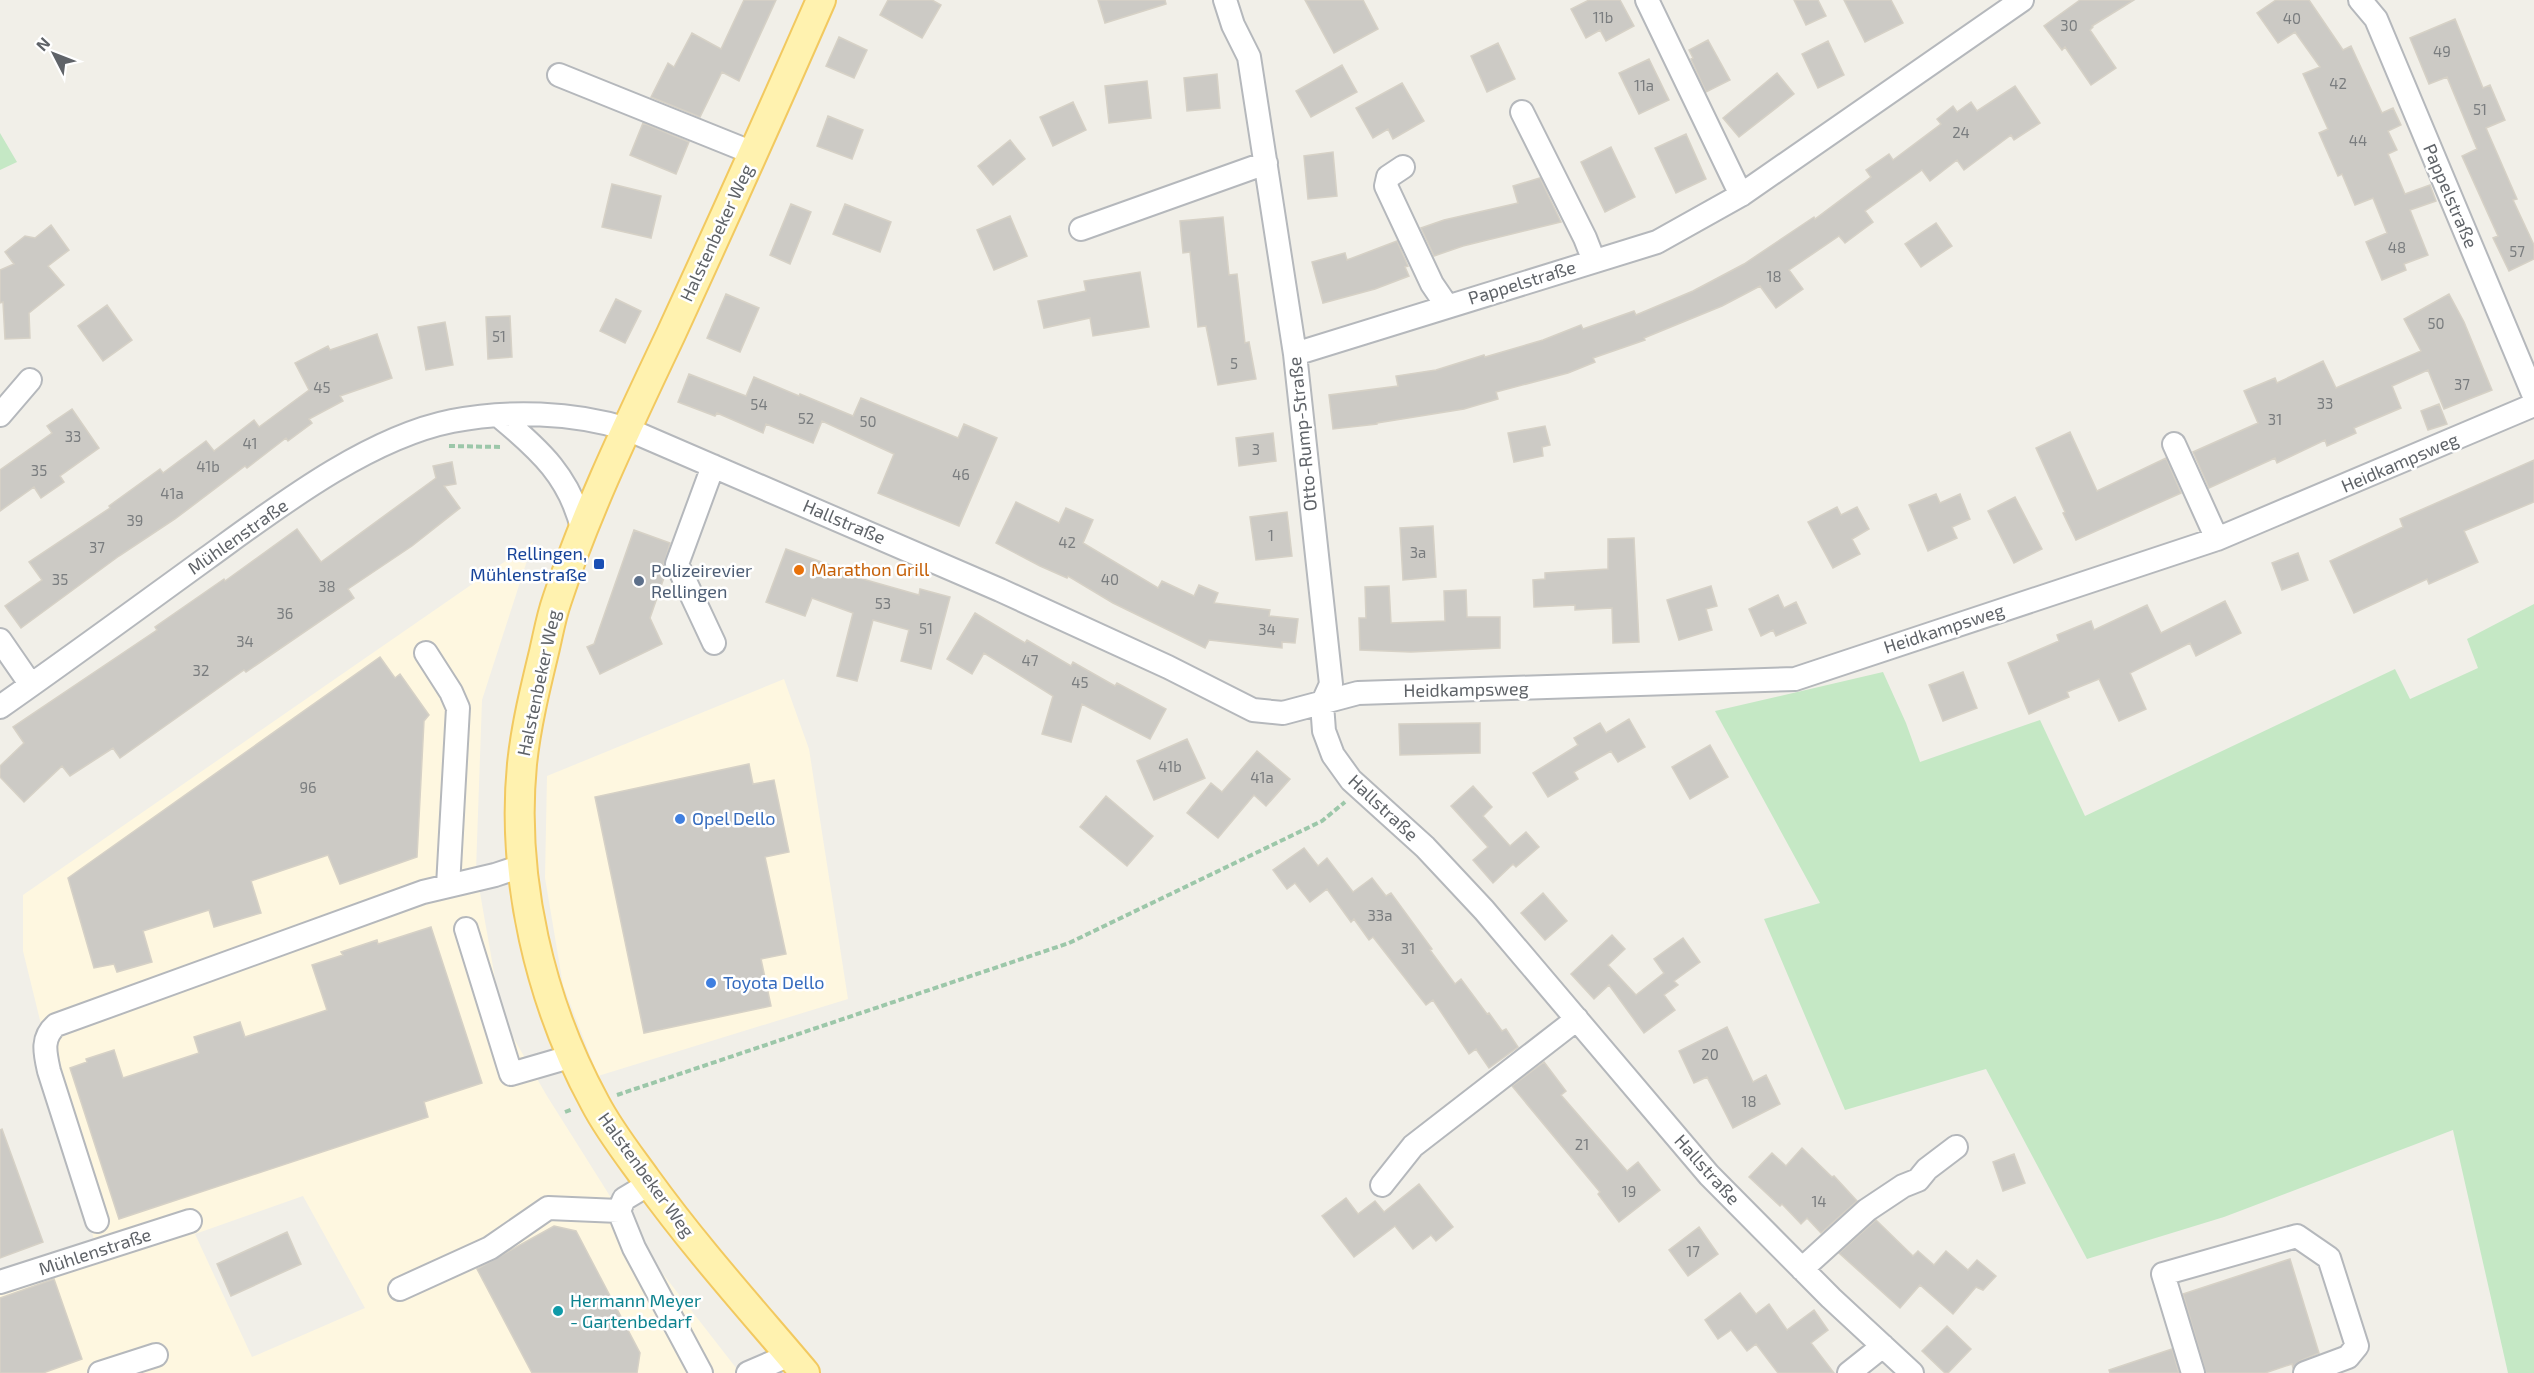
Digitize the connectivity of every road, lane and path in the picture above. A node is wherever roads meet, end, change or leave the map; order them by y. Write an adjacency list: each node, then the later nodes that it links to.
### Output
1 (821, 0): 8 (main road, Halstenbeker Weg)
2 (1225, 0): 9 (street, Otto-Rump-Straße)
3 (1647, 0): 11 (street)
4 (2022, 0): 11 (street, Pappelstraße)
5 (2360, 0): 17 (street, Pappelstraße)
6 (559, 75): 8 (street)
7 (1522, 112): 13 (street)
8 (753, 153): 21 (main road, Halstenbeker Weg)
9 (1266, 163): 12 (street); 15 (street, Otto-Rump-Straße)
10 (1403, 167): 14 (street)
11 (1742, 195): 13 (street, Pappelstraße)
12 (1081, 229)
13 (1594, 261): 14 (street, Pappelstraße)
14 (1447, 306): 15 (street, Pappelstraße)
15 (1295, 354): 32 (street, Otto-Rump-Straße)
16 (30, 380): 19 (street)
17 (2534, 396)
18 (2534, 405): 27 (street, Heidkampsweg)
19 (0, 415)
20 (499, 416): 21 (street, Mühlenstraße); 26 (street); 31 (street, Mühlenstraße)
21 (627, 429): 25 (street, Hallstraße); 26 (main road, Halstenbeker Weg)
22 (2174, 444): 27 (street)
23 (440, 447): 24 (path)
24 (509, 448)
25 (713, 466): 29 (street); 32 (street, Hallstraße)
26 (583, 532): 35 (main road, Halstenbeker Weg)
27 (2217, 539): 32 (street, Heidkampsweg)
28 (0, 640): 31 (street)
29 (714, 643)
30 (426, 653): 36 (street)
31 (32, 685): 33 (street, Mühlenstraße)
32 (1322, 704): 34 (street, Hallstraße)
33 (0, 707)
34 (1360, 790): 38 (street, Hallstraße); 40 (path)
35 (522, 866): 36 (street); 39 (main road, Halstenbeker Weg)
36 (448, 886): 45 (street)
37 (466, 929): 39 (street)
38 (1577, 1019): 43 (street); 47 (street, Hallstraße)
39 (573, 1056): 40 (main road, Halstenbeker Weg)
40 (594, 1102): 42 (main road, Halstenbeker Weg)
41 (1956, 1147): 47 (street)
42 (649, 1184): 44 (street); 52 (main road, Halstenbeker Weg)
43 (1382, 1185)
44 (619, 1211): 49 (street); 54 (street)
45 (98, 1221)
46 (190, 1221): 48 (street, Mühlenstraße)
47 (1802, 1269): 50 (street, Hallstraße)
48 (0, 1282)
49 (400, 1289)
50 (1883, 1346): 56 (street); 57 (street, Hallstraße)
51 (156, 1355): 53 (street)
52 (798, 1364): 55 (street)
53 (100, 1373)
54 (701, 1373)
55 (748, 1373)
56 (1849, 1373)
57 (1912, 1373)
58 (2193, 1373): 59 (street)
59 (2306, 1373)

